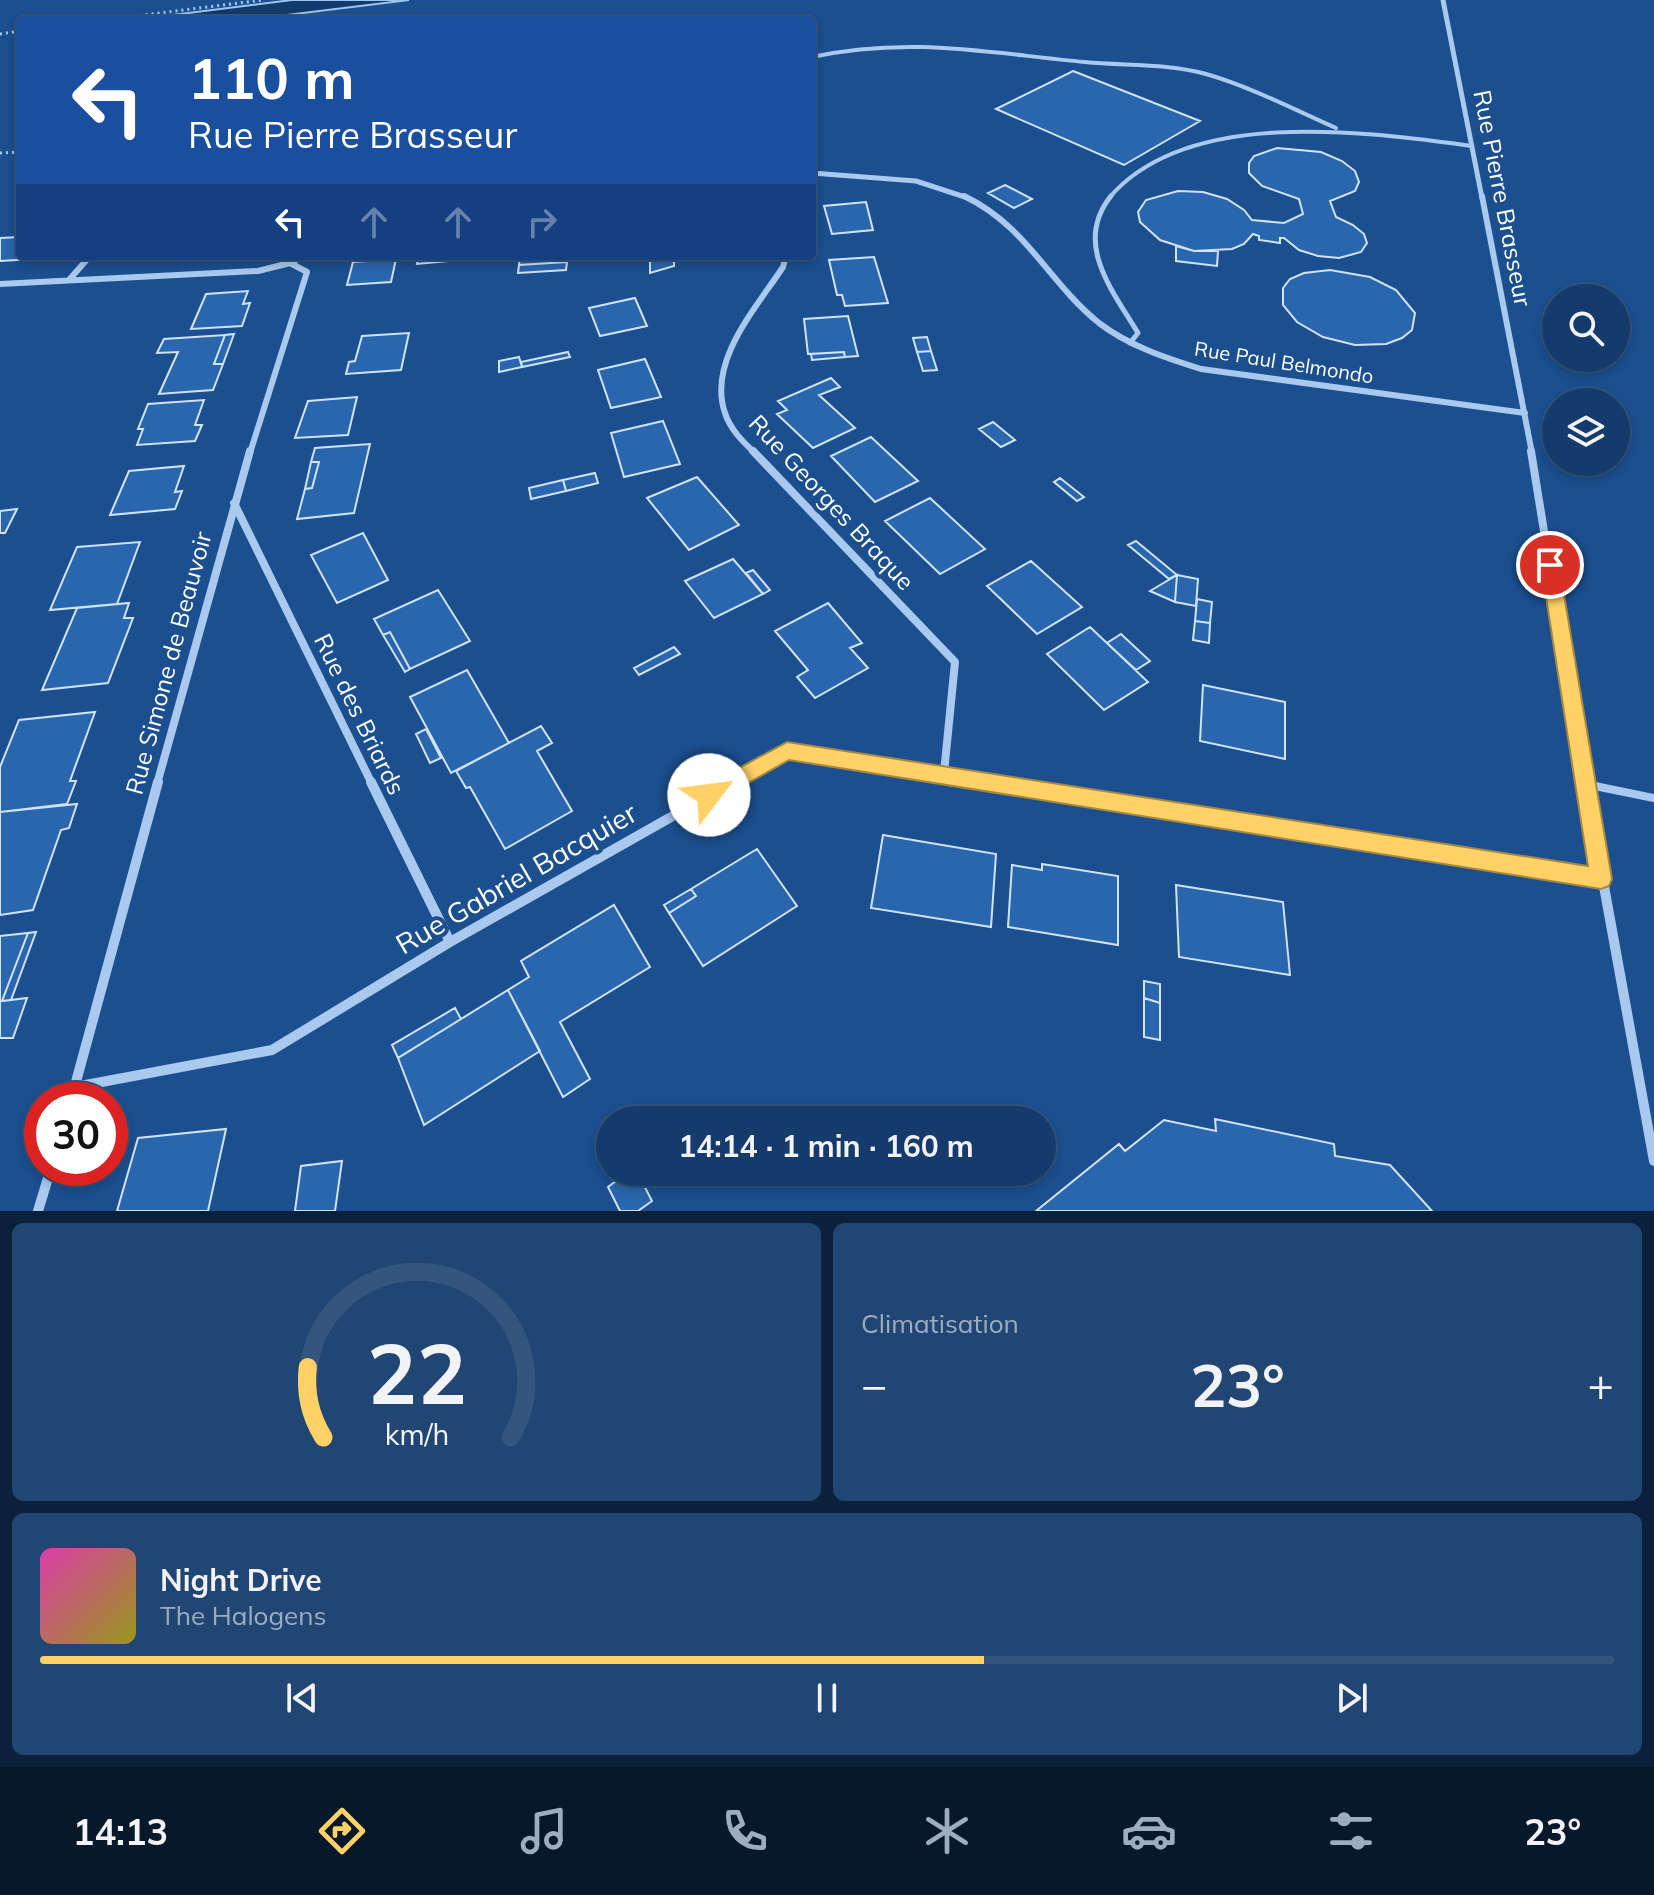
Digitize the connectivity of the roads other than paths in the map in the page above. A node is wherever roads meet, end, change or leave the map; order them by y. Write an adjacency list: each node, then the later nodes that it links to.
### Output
1 (1443, 0): 4 (street, Rue Pierre Brasseur)
2 (816, 56): 3 (lane)
3 (1340, 129): 4 (lane); 12 (lane)
4 (1472, 146): 13 (street, Rue Pierre Brasseur)
5 (816, 173): 12 (street, Rue Paul Belmondo)
6 (86, 260): 10 (street)
7 (296, 260): 9 (street)
8 (785, 260): 15 (street, Rue Georges Braque)
9 (290, 263): 10 (street); 14 (street, Rue Simone de Beauvoir)
10 (69, 280): 11 (street)
11 (0, 284)
12 (1130, 343): 13 (street, Rue Paul Belmondo)
13 (1525, 413): 16 (street, Rue Pierre Brasseur)
14 (234, 503): 19 (street, Rue des Briards); 20 (street, Rue Simone de Beauvoir)
15 (944, 773): 18 (street, Rue Gabriel Bacquier); 19 (street, Rue Gabriel Bacquier)
16 (1585, 784): 17 (lane); 18 (street, Rue Pierre Brasseur)
17 (1654, 798)
18 (1601, 879): 22 (street, Rue Pierre Brasseur)
19 (450, 942): 21 (street, Rue Gabriel Bacquier)
20 (76, 1082)
21 (102, 1082)
22 (1654, 1161)
23 (46, 1186): 24 (street)
24 (38, 1211)

